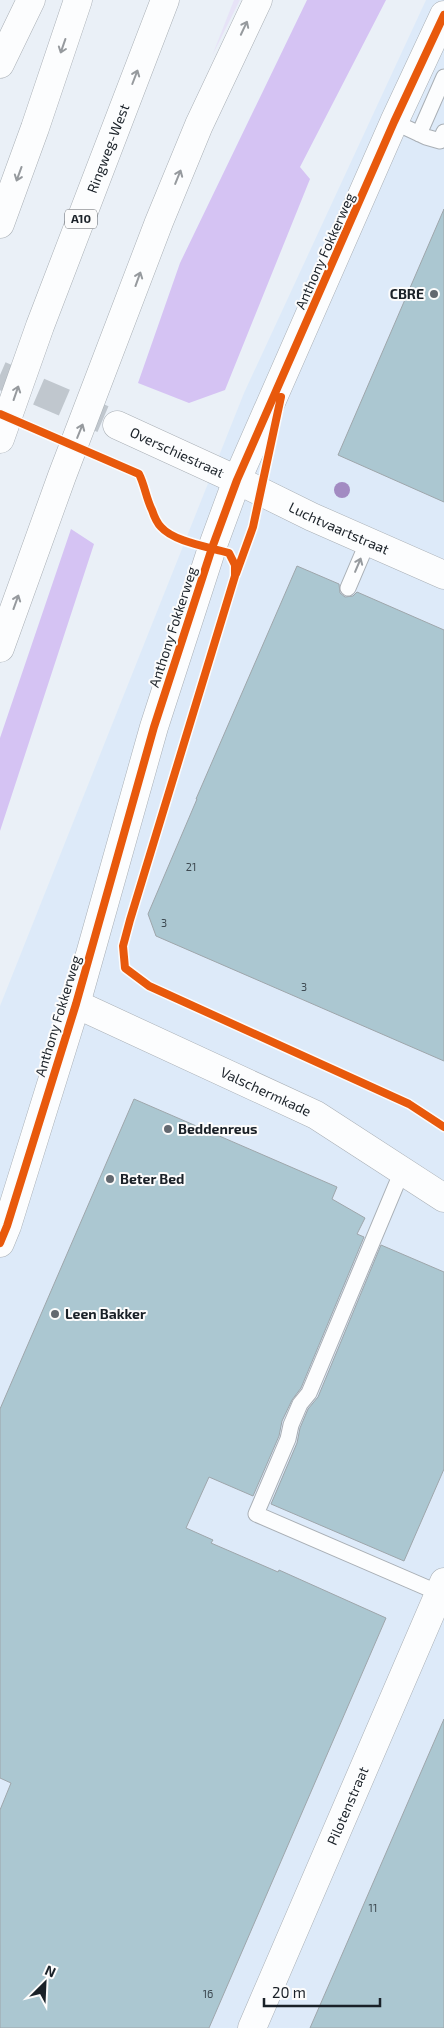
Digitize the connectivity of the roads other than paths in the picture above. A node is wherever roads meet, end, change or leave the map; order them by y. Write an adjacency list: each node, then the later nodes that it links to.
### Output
1 (31, 0): 6 (main road)
2 (78, 0): 11 (main road, one-way to 11)
3 (165, 0): 13 (main road, Ringweg-West / A10, one-way to 3)
4 (258, 0): 18 (main road, one-way to 4)
5 (444, 15): 8 (main road, Anthony Fokkerweg)
6 (0, 64)
7 (444, 77): 9 (lane)
8 (394, 122): 9 (lane); 14 (main road, Anthony Fokkerweg)
9 (419, 134): 10 (lane)
10 (443, 138)
11 (0, 224)
12 (117, 426): 14 (main road, Overschiestraat)
13 (0, 439)
14 (237, 480): 15 (main road, Luchtvaartstraat); 19 (main road, Anthony Fokkerweg)
15 (368, 542): 16 (main road, Luchtvaartstraat); 17 (lane, one-way to 15)
16 (444, 575)
17 (348, 588)
18 (0, 648)
19 (76, 1004): 20 (main road, Valschermkade); 22 (main road, Anthony Fokkerweg)
20 (402, 1171): 21 (main road, Valschermkade); 23 (lane)
21 (444, 1198)
22 (0, 1243)
23 (442, 1588): 24 (main road, Pilotenstraat)
24 (252, 2028)

